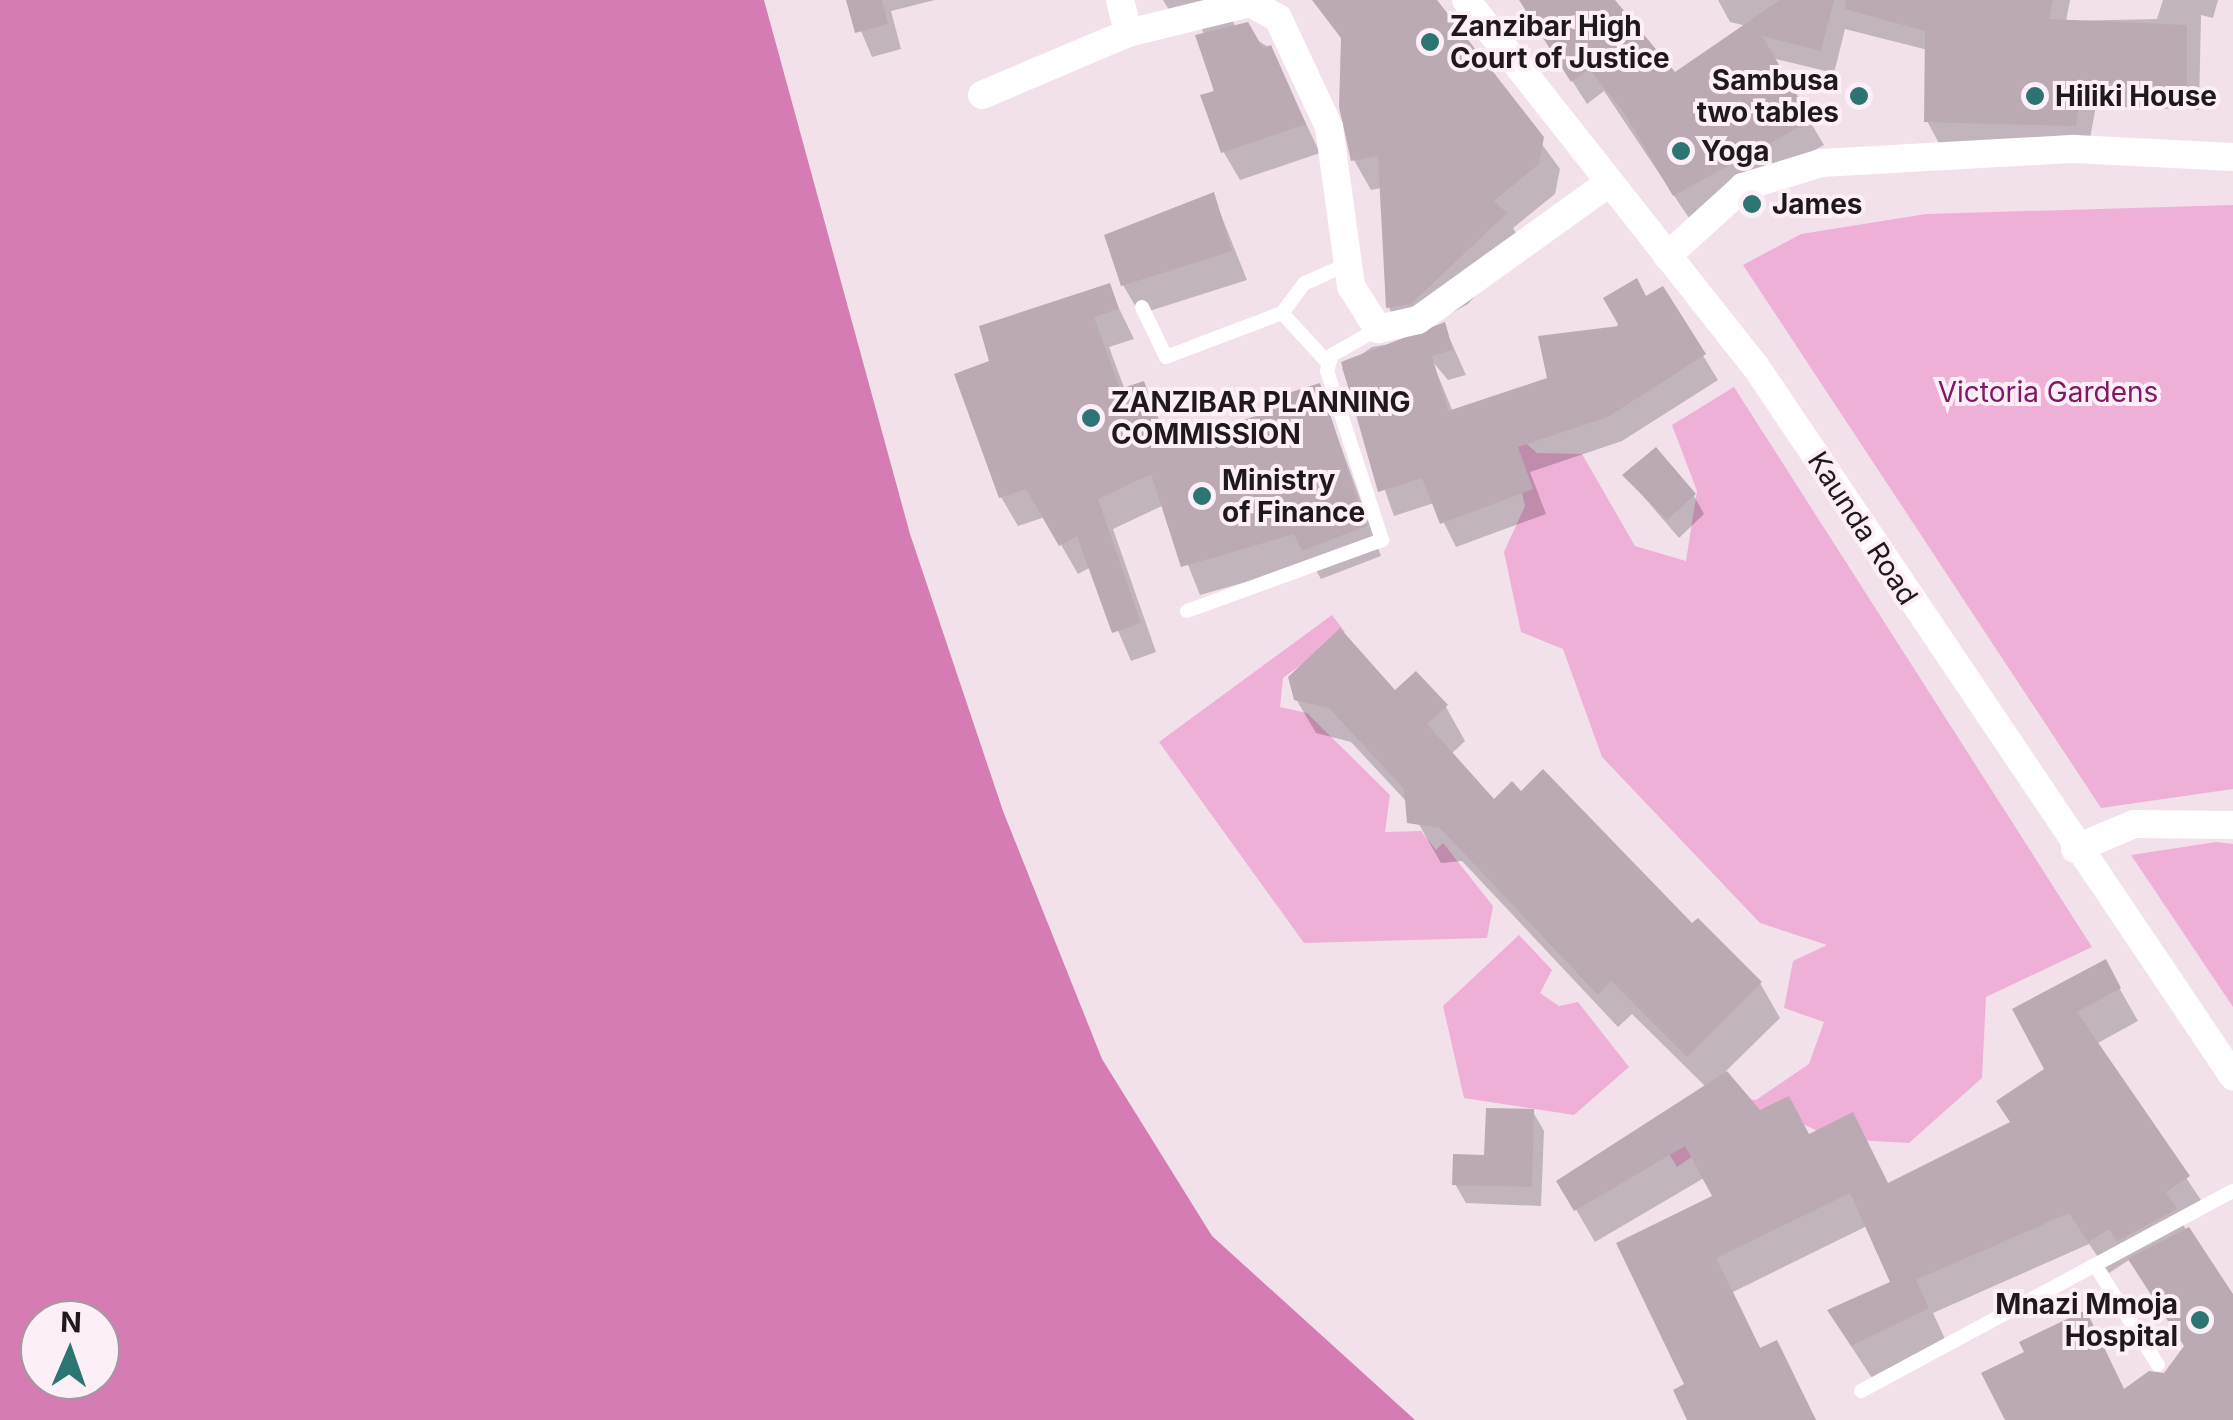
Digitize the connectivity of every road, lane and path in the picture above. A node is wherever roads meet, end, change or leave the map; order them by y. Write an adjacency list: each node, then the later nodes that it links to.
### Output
1 (1120, 0): 3 (street)
2 (1466, 0): 6 (street, Kaunda Road)
3 (1128, 33): 4 (street); 8 (street)
4 (982, 95)
5 (2233, 157): 7 (street)
6 (1610, 182): 7 (street, Kaunda Road); 11 (street)
7 (1667, 256): 15 (street, Kaunda Road)
8 (1348, 264): 10 (lane); 11 (street)
9 (1142, 307): 10 (lane)
10 (1282, 313): 12 (lane)
11 (1378, 328): 12 (lane)
12 (1328, 362): 13 (lane)
13 (1187, 611)
14 (2233, 825): 15 (street)
15 (2075, 849): 16 (street, Kaunda Road)
16 (2233, 1076)
17 (2233, 1191): 18 (lane)
18 (2096, 1265): 19 (lane); 20 (lane)
19 (2158, 1365)
20 (1861, 1392)

